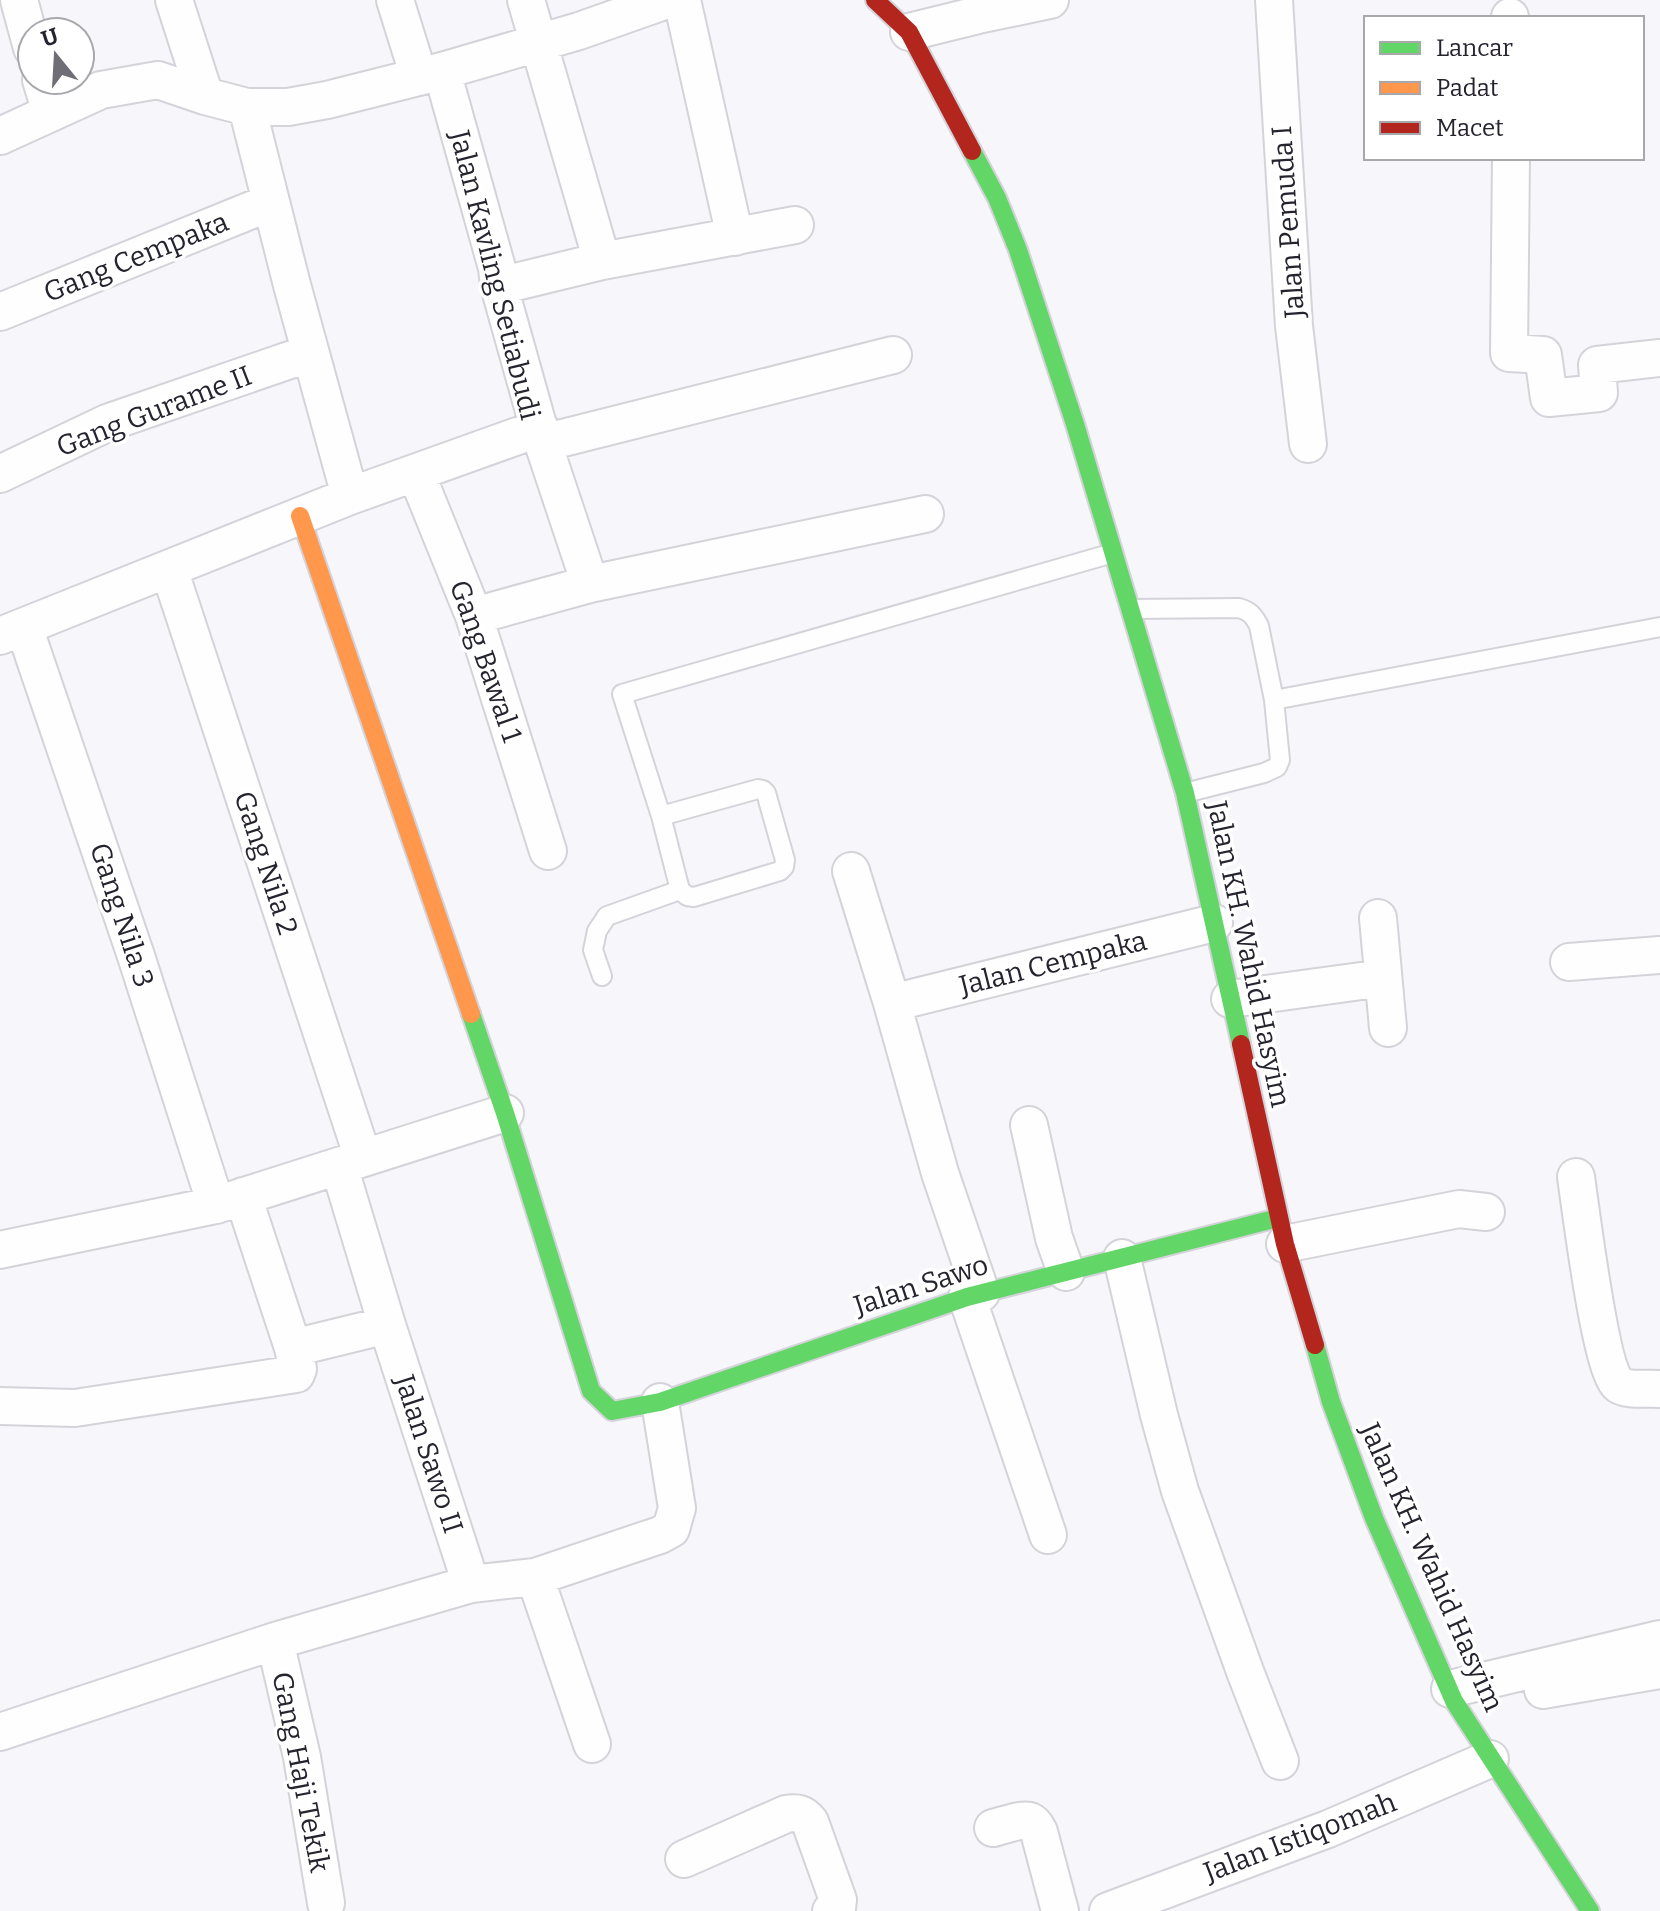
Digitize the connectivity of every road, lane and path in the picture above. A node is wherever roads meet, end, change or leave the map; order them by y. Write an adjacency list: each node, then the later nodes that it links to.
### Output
1 (174, 0): 14 (street)
2 (395, 0): 11 (street, Jalan Kavling Setiabudi)
3 (526, 0): 10 (street)
4 (667, 0): 10 (street)
5 (682, 0): 20 (street)
6 (875, 0): 9 (street, Jalan KH. Wahid Hasyim)
7 (1050, 0): 9 (street)
8 (1274, 0): 28 (street, Jalan Pemuda I)
9 (909, 32): 34 (street, Jalan KH. Wahid Hasyim)
10 (538, 43): 11 (street); 21 (street)
11 (431, 74): 15 (street); 22 (street, Jalan Kavling Setiabudi)
12 (96, 91): 14 (street)
13 (46, 96): 16 (street)
14 (205, 96): 15 (street)
15 (247, 107): 18 (street)
16 (0, 136)
17 (1511, 160): 26 (street)
18 (271, 202): 23 (street, Gang Cempaka); 24 (street)
19 (795, 225): 20 (street)
20 (735, 237): 21 (street)
21 (602, 261): 22 (street)
22 (499, 286): 27 (street, Jalan Kavling Setiabudi)
23 (0, 312)
24 (310, 353): 30 (street, Gang Gurame II); 31 (street)
25 (893, 355): 27 (street)
26 (1660, 358)
27 (541, 436): 29 (street, Jalan Kavling Setiabudi); 36 (street)
28 (1308, 444)
29 (416, 473): 31 (street, Jalan Kavling Setiabudi); 38 (street, Gang Bawal 1)
30 (0, 474)
31 (350, 496): 33 (street, Jalan Kavling Setiabudi)
32 (925, 514): 36 (street)
33 (300, 516): 35 (street, Jalan Kavling Setiabudi); 56 (street)
34 (1114, 552): 37 (street, Jalan KH. Wahid Hasyim); 43 (lane)
35 (169, 569): 40 (street, Jalan Kavling Setiabudi); 58 (street, Gang Nila 2)
36 (590, 584): 38 (street)
37 (1131, 609): 41 (lane); 42 (street, Jalan KH. Wahid Hasyim)
38 (474, 616): 44 (street, Gang Bawal 1)
39 (1660, 627): 41 (lane)
40 (12, 631): 60 (street, Gang Nila 3)
41 (1274, 700): 42 (lane)
42 (1185, 793): 48 (street, Jalan KH. Wahid Hasyim)
43 (661, 816): 46 (lane); 46 (lane)
44 (548, 851)
45 (851, 871): 54 (street)
46 (680, 890): 51 (lane)
47 (1378, 918): 52 (street)
48 (1214, 923): 53 (street, Jalan KH. Wahid Hasyim); 54 (street, Jalan Cempaka)
49 (1660, 955): 50 (street)
50 (1569, 962)
51 (602, 976)
52 (1383, 978): 53 (street); 55 (street)
53 (1230, 999): 62 (street, Jalan KH. Wahid Hasyim)
54 (892, 1003): 66 (street)
55 (1388, 1028)
56 (505, 1113): 58 (street); 70 (street, Jalan Sawo)
57 (1029, 1125): 65 (street)
58 (351, 1162): 60 (street); 67 (street, Gang Nila 2)
59 (1576, 1177): 69 (street)
60 (229, 1200): 63 (street); 68 (street, Gang Nila 3)
61 (1486, 1212): 62 (street)
62 (1281, 1231): 64 (street, Jalan Sawo); 78 (street, Jalan KH. Wahid Hasyim)
63 (0, 1250)
64 (1122, 1258): 65 (street, Jalan Sawo); 82 (street)
65 (1066, 1272): 66 (street, Jalan Sawo)
66 (974, 1295): 70 (street, Jalan Sawo); 72 (street)
67 (387, 1325): 68 (street); 74 (street, Jalan Sawo II)
68 (293, 1348): 71 (street)
69 (1660, 1389)
70 (660, 1402): 73 (street)
71 (0, 1406)
72 (1048, 1535)
73 (535, 1577): 74 (street); 80 (street)
74 (471, 1584): 76 (street)
75 (1660, 1639): 78 (street)
76 (275, 1641): 79 (street); 85 (street, Gang Haji Tekik)
77 (1660, 1670): 78 (street)
78 (1452, 1695): 81 (street, Jalan KH. Wahid Hasyim)
79 (0, 1732)
80 (592, 1744)
81 (1490, 1759): 88 (street, Jalan Istiqomah); 89 (street, Jalan KH. Wahid Hasyim)
82 (1280, 1761)
83 (993, 1828): 87 (street)
84 (684, 1859): 86 (street)
85 (326, 1903)
86 (831, 1911)
87 (1060, 1911)
88 (1108, 1911)
89 (1590, 1911)

